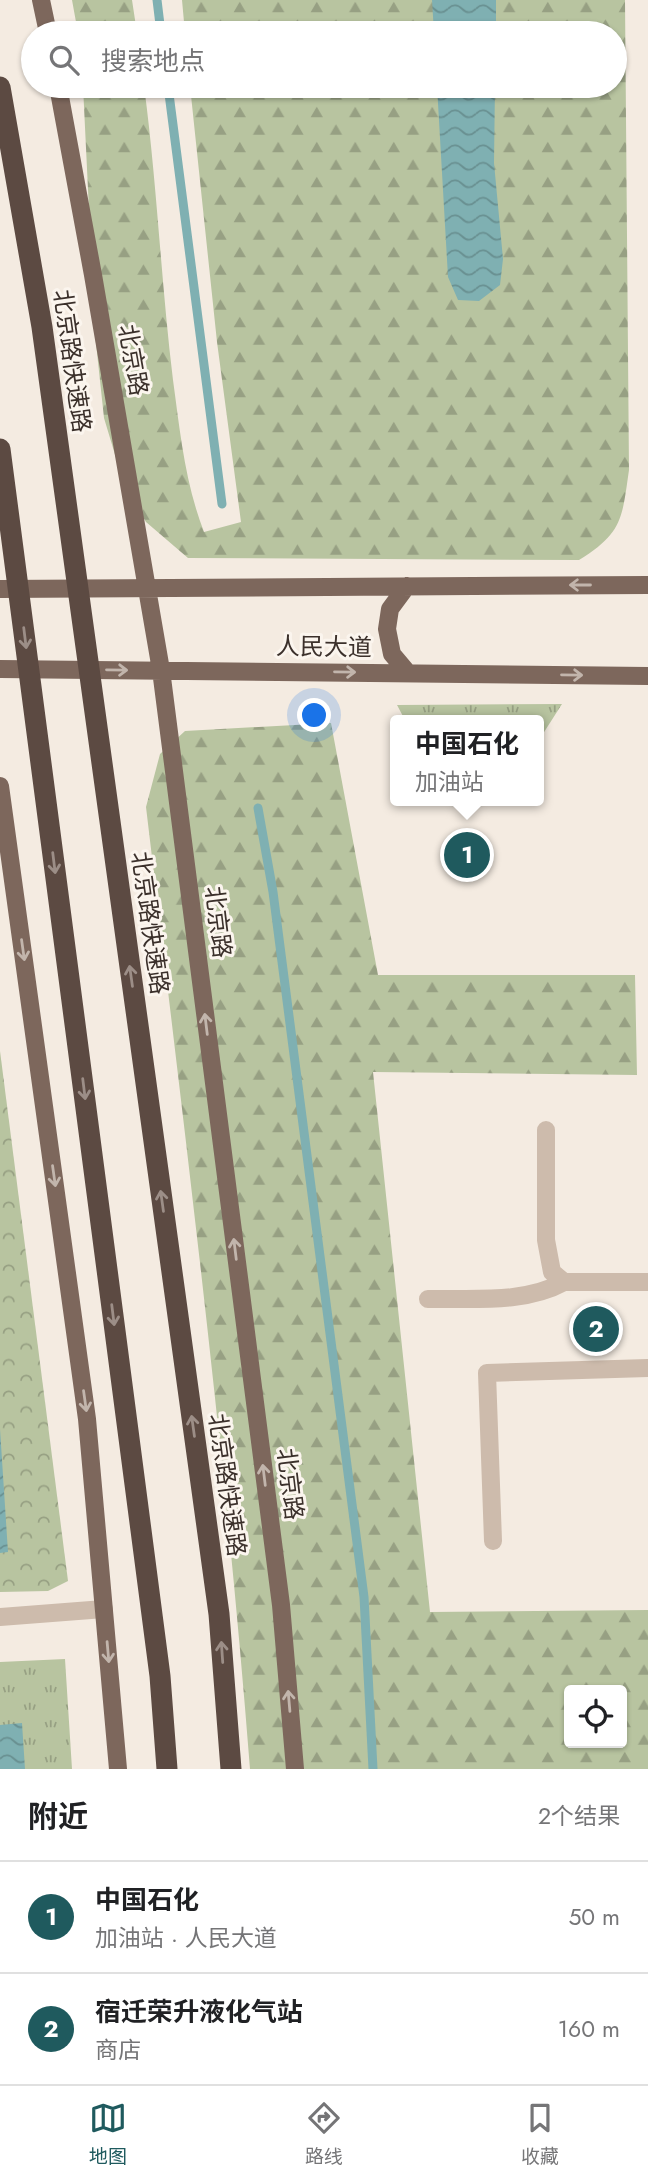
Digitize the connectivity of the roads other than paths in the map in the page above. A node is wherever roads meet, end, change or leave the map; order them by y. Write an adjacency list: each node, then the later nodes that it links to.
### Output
1 (41, 0): 2 (main road)
2 (45, 21)
3 (0, 87): 25 (highway, 北京路快速路, one-way to 3)
4 (60, 98): 8 (main road, 北京路)
5 (0, 449): 24 (highway, one-way to 24)
6 (648, 585): 7 (main road, one-way to 7)
7 (407, 586): 8 (main road); 12 (main road)
8 (147, 588): 9 (main road); 11 (main road, 北京路)
9 (0, 589)
10 (0, 668): 11 (main road, 人民大道, one-way to 11)
11 (161, 670): 12 (main road, 人民大道, one-way to 12); 26 (main road, 北京路, one-way to 11)
12 (408, 673): 13 (main road, 人民大道, one-way to 13)
13 (648, 676)
14 (0, 786): 21 (main road, one-way to 21)
15 (546, 1130): 16 (lane)
16 (564, 1282): 17 (lane); 18 (lane)
17 (648, 1282)
18 (428, 1299)
19 (648, 1368): 20 (lane)
20 (493, 1541)
21 (104, 1609): 22 (lane); 23 (main road, one-way to 23)
22 (0, 1617)
23 (118, 1769)
24 (167, 1769)
25 (231, 1769)
26 (295, 1769)

